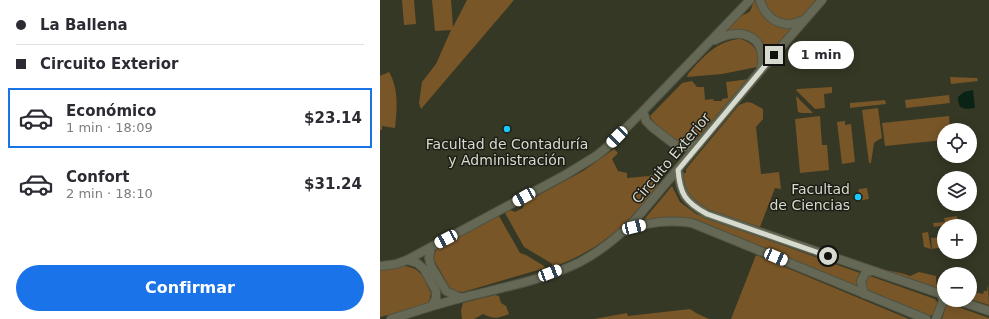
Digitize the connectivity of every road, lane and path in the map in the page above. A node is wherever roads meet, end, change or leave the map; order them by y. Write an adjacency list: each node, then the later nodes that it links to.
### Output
1 (750, 0): 5 (street)
2 (760, 0): 4 (street)
3 (822, 0): 4 (street, Circuito Exterior)
4 (805, 20): 6 (street, Circuito Exterior)
5 (711, 42): 6 (street); 7 (street)
6 (761, 70): 8 (street, Circuito Exterior)
7 (643, 111): 8 (street); 11 (street)
8 (701, 143): 9 (street, Circuito Exterior)
9 (678, 170): 10 (street, Circuito Exterior); 14 (street)
10 (620, 234): 16 (street); 17 (street, Circuito Exterior)
11 (431, 247): 12 (street); 17 (street)
12 (407, 260): 13 (street); 18 (street)
13 (380, 266)
14 (871, 271): 15 (street); 16 (street)
15 (937, 293)
16 (864, 294): 23 (street)
17 (461, 298): 18 (street, Circuito Exterior)
18 (432, 306): 22 (street, Circuito Exterior)
19 (940, 307): 24 (street)
20 (977, 307): 21 (street)
21 (989, 311)
22 (391, 319)
23 (926, 319)
24 (936, 319)

